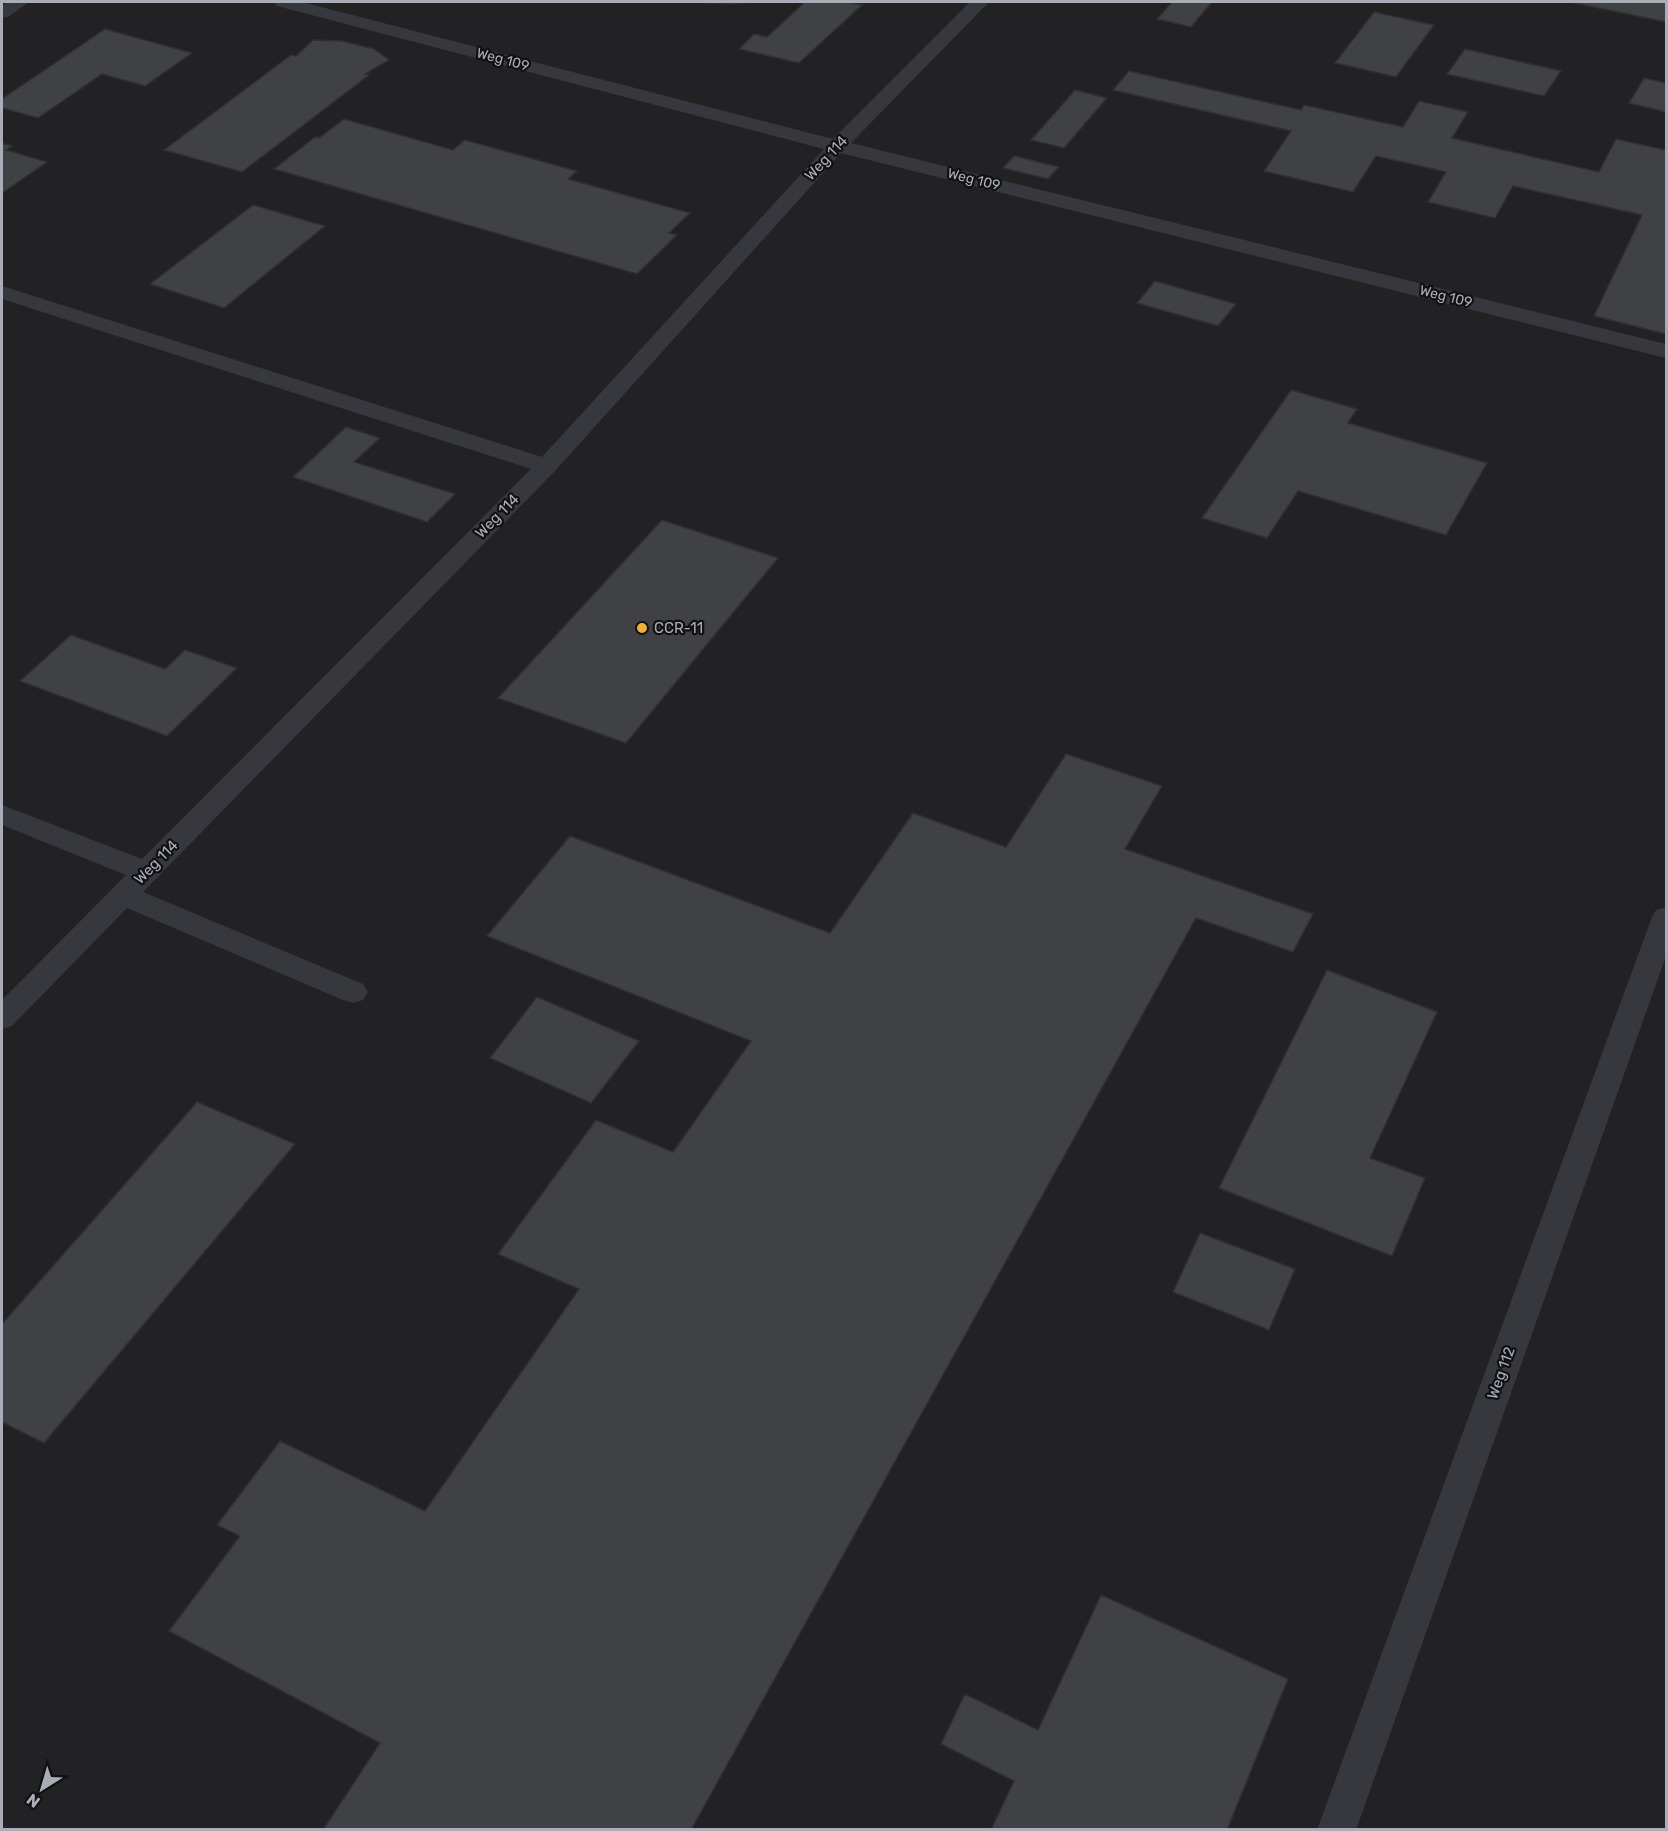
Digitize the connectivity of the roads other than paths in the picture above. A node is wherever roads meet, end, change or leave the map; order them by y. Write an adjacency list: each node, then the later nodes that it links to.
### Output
1 (20, 2): 4 (lane)
2 (283, 2): 5 (lane, Weg 109)
3 (980, 2): 5 (lane, Weg 114)
4 (2, 13)
5 (837, 146): 7 (lane, Weg 109); 8 (lane, Weg 114)
6 (2, 292): 8 (lane)
7 (1666, 351)
8 (547, 466): 10 (lane, Weg 114)
9 (2, 814): 10 (lane)
10 (146, 872): 11 (lane, Weg 114)
11 (123, 895): 13 (lane); 14 (lane, Weg 114)
12 (1666, 917): 15 (lane, Weg 112)
13 (353, 992)
14 (2, 1018)
15 (1336, 1830)

